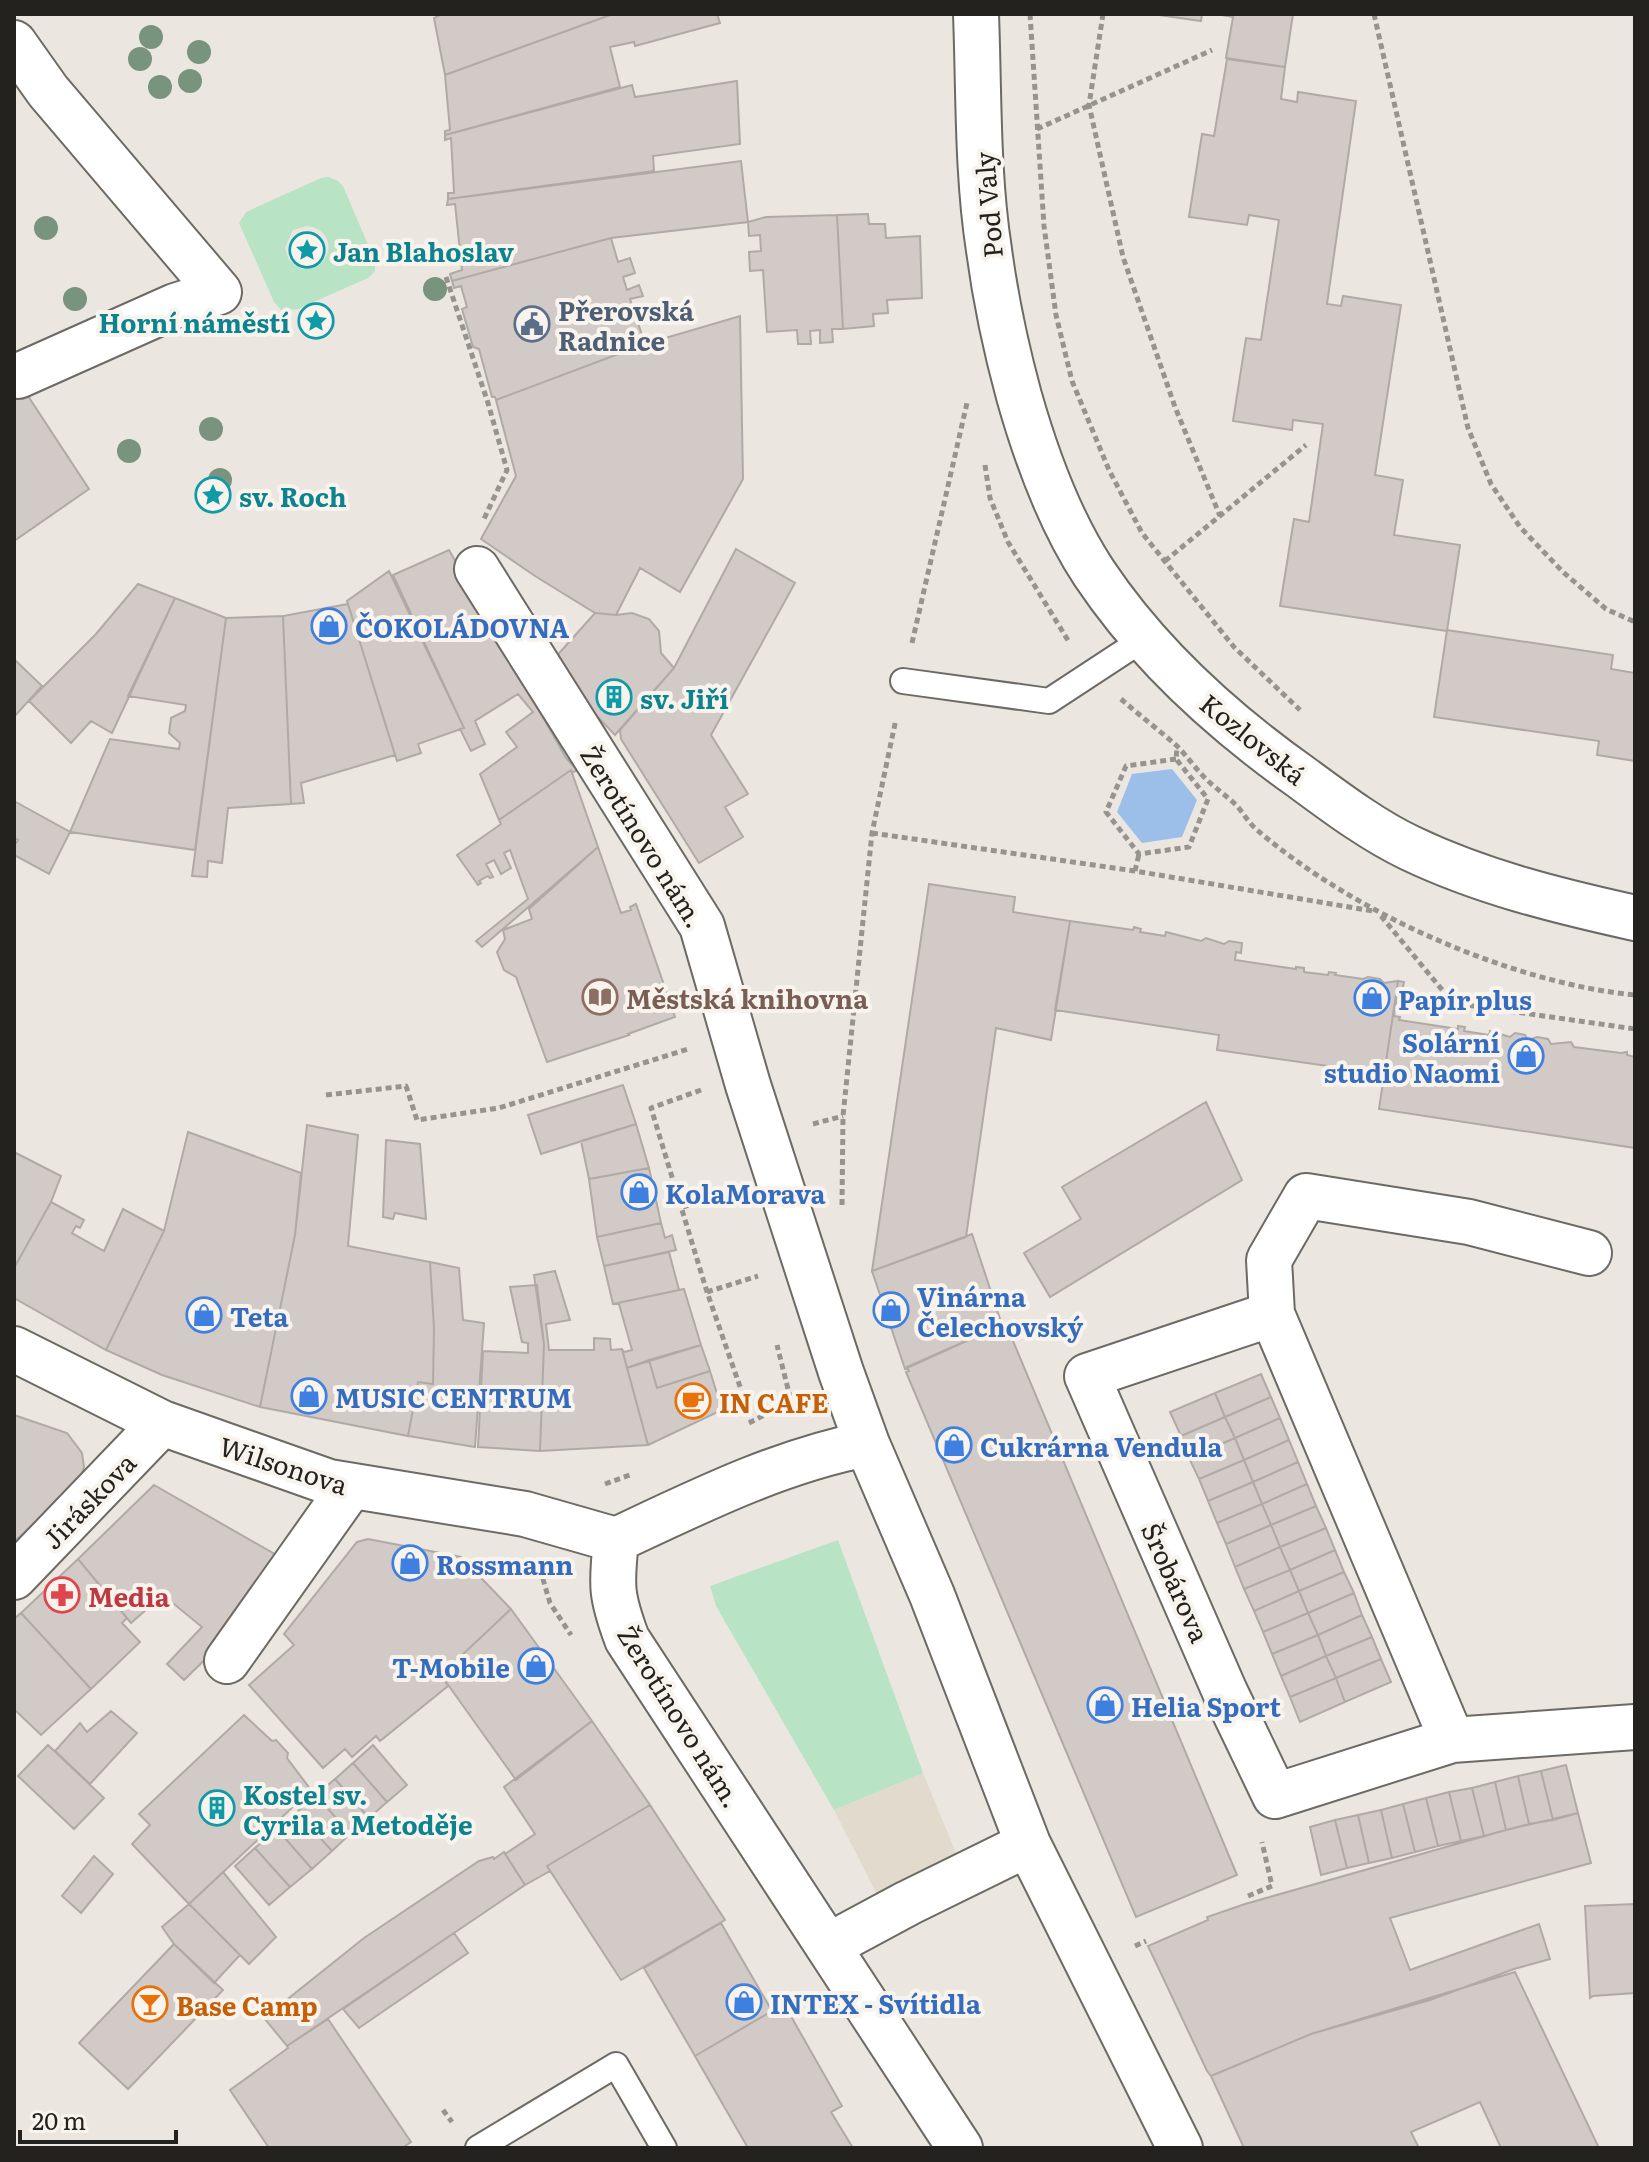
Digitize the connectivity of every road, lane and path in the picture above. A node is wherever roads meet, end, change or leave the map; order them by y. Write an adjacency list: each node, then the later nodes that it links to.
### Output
1 (976, 14): 11 (street, Pod Valy)
2 (1030, 14): 8 (path)
3 (1103, 14): 7 (path)
4 (1374, 14): 16 (path)
5 (14, 43): 10 (street)
6 (1212, 50): 7 (path)
7 (1089, 105): 8 (path); 13 (path)
8 (1037, 129): 14 (path)
9 (446, 277): 15 (path)
10 (18, 376)
11 (1018, 393): 17 (street, Kozlovská); 18 (path)
12 (1306, 445): 13 (path)
13 (1220, 516): 14 (path)
14 (1165, 561): 19 (path)
15 (477, 569): 27 (street, Žerotínovo nám.)
16 (1635, 622)
17 (1145, 638): 18 (lane); 25 (street, Kozlovská)
18 (903, 681): 22 (path)
19 (1311, 719)
20 (1177, 746): 21 (path)
21 (1176, 759): 23 (path); 23 (path)
22 (872, 833): 24 (path); 34 (path)
23 (1139, 854): 24 (path)
24 (1135, 871): 26 (path)
25 (1635, 918)
26 (1635, 1029)
27 (734, 1034): 29 (path); 46 (street, Žerotínovo nám.)
28 (706, 1088): 33 (path)
29 (326, 1095)
30 (730, 1176): 31 (path)
31 (734, 1191): 32 (path); 33 (path)
32 (738, 1205)
33 (683, 1207): 39 (path)
34 (842, 1220)
35 (1589, 1253): 40 (street)
36 (754, 1262): 37 (path)
37 (758, 1276): 38 (path); 39 (path)
38 (762, 1290)
39 (707, 1292): 43 (path)
40 (1272, 1314): 54 (street); 55 (street, Šrobárova)
41 (773, 1332): 43 (path)
42 (14, 1349): 44 (street, Wilsonova)
43 (752, 1421): 45 (path)
44 (162, 1423): 49 (street, Wilsonova); 51 (street, Jiráskova)
45 (738, 1429)
46 (867, 1444): 50 (street); 56 (street, Žerotínovo nám.)
47 (643, 1470): 48 (path)
48 (604, 1484)
49 (351, 1486): 50 (street, Wilsonova); 52 (street)
50 (616, 1540): 59 (street, Žerotínovo nám.)
51 (14, 1577)
52 (227, 1661)
53 (1635, 1727): 54 (street)
54 (1452, 1740): 55 (street)
55 (1275, 1796): 57 (path)
56 (1028, 1844): 59 (street); 64 (street, Žerotínovo nám.)
57 (1248, 1896)
58 (1146, 1941): 60 (path)
59 (828, 1946): 63 (street, Žerotínovo nám.)
60 (1130, 1948)
61 (478, 2148): 62 (lane)
62 (664, 2148)
63 (960, 2148)
64 (1180, 2148)

